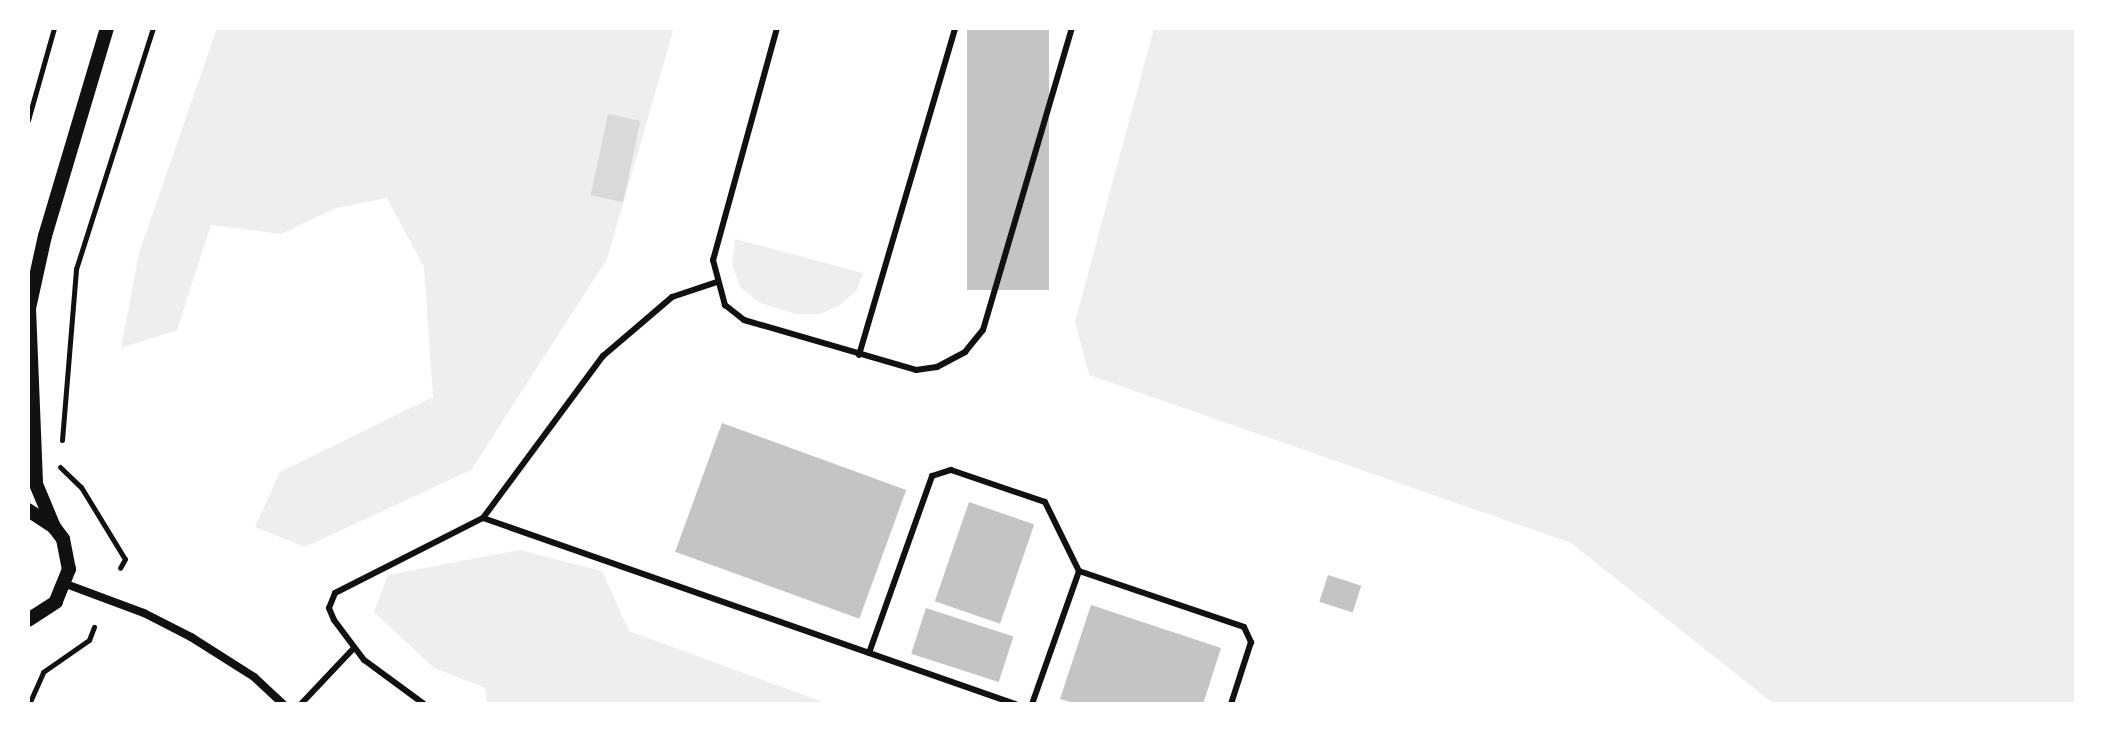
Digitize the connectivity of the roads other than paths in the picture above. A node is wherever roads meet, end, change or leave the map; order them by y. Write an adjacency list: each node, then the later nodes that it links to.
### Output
1 (107, 28): 6 (street)
2 (777, 28): 5 (lane)
3 (955, 28): 7 (lane)
4 (1072, 28): 7 (lane)
5 (717, 282): 7 (lane); 9 (lane)
6 (28, 311): 10 (street)
7 (859, 355)
8 (28, 510): 10 (street)
9 (483, 518): 15 (lane); 16 (lane)
10 (54, 527): 12 (street)
11 (1079, 571): 16 (lane); 21 (lane); 22 (lane)
12 (66, 584): 13 (street); 17 (street)
13 (34, 618): 14 (street)
14 (28, 635)
15 (354, 648): 18 (lane); 19 (lane)
16 (869, 653): 20 (lane)
17 (283, 704)
18 (301, 704)
19 (424, 704)
20 (1015, 704)
21 (1032, 704)
22 (1231, 704)

